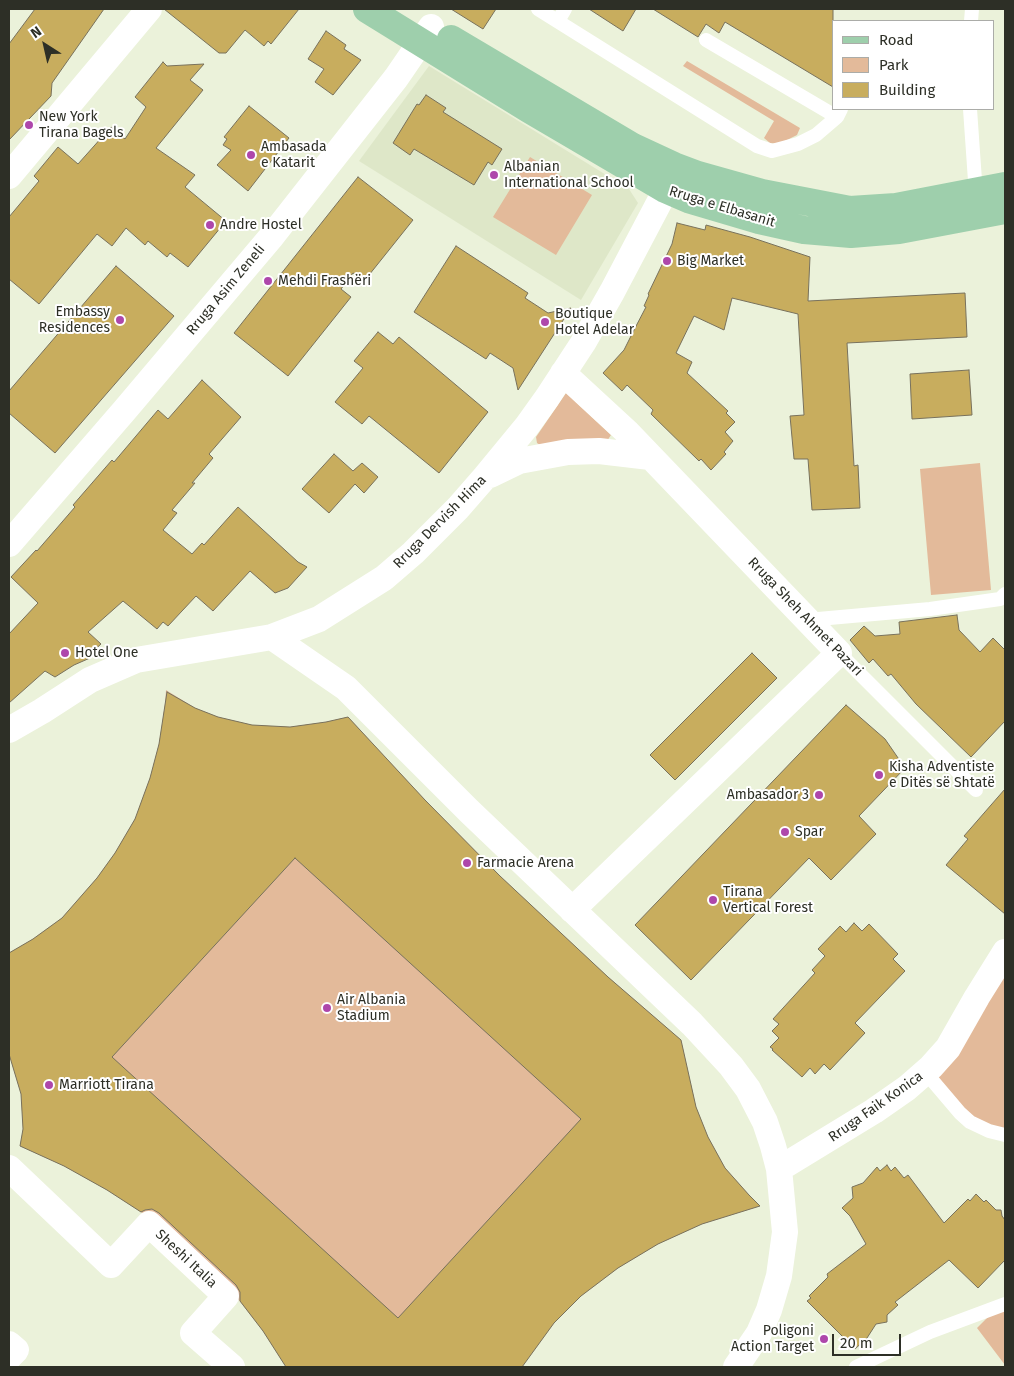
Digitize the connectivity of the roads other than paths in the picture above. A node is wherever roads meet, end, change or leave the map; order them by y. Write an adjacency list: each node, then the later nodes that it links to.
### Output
1 (148, 9): 12 (street)
2 (367, 9): 7 (main road, Rruga e Elbasanit)
3 (401, 9): 7 (main road, Rruga e Elbasanit)
4 (538, 9): 6 (lane)
5 (565, 9): 6 (lane)
6 (558, 21): 11 (lane)
7 (426, 34): 13 (main road, Rruga e Elbasanit); 19 (street, Rruga Asim Zeneli)
8 (706, 40): 9 (lane)
9 (832, 109)
10 (970, 110): 15 (lane)
11 (839, 113)
12 (9, 176)
13 (670, 178): 15 (main road, Rruga e Elbasanit); 16 (street, Rruga Dervish Hima)
14 (1005, 186): 15 (main road, Rruga e Elbasanit)
15 (987, 206)
16 (564, 373): 17 (street, Rruga Sheh Ahmet Pazari); 18 (street, Rruga Dervish Hima)
17 (650, 458): 18 (street); 21 (street, Rruga Sheh Ahmet Pazari)
18 (485, 477): 22 (street, Rruga Dervish Hima)
19 (9, 544)
20 (1005, 594): 21 (lane)
21 (807, 620): 23 (street, Rruga Sheh Ahmet Pazari)
22 (272, 638): 24 (street, Rruga Dervish Hima); 28 (street)
23 (839, 653): 27 (lane, Rruga Sheh Ahmet Pazari); 28 (street)
24 (42, 711): 25 (street, Rruga Dervish Hima); 26 (street)
25 (9, 730)
26 (9, 747)
27 (976, 790)
28 (572, 910): 33 (street)
29 (1005, 952): 30 (street, Rruga Faik Konica)
30 (926, 1073): 31 (lane); 33 (street, Rruga Faik Konica)
31 (1005, 1135)
32 (9, 1168): 37 (street, Sheshi Italia)
33 (779, 1169): 38 (street)
34 (1005, 1304): 39 (lane)
35 (9, 1344): 36 (street)
36 (9, 1357)
37 (232, 1367)
38 (736, 1367)
39 (856, 1367)

